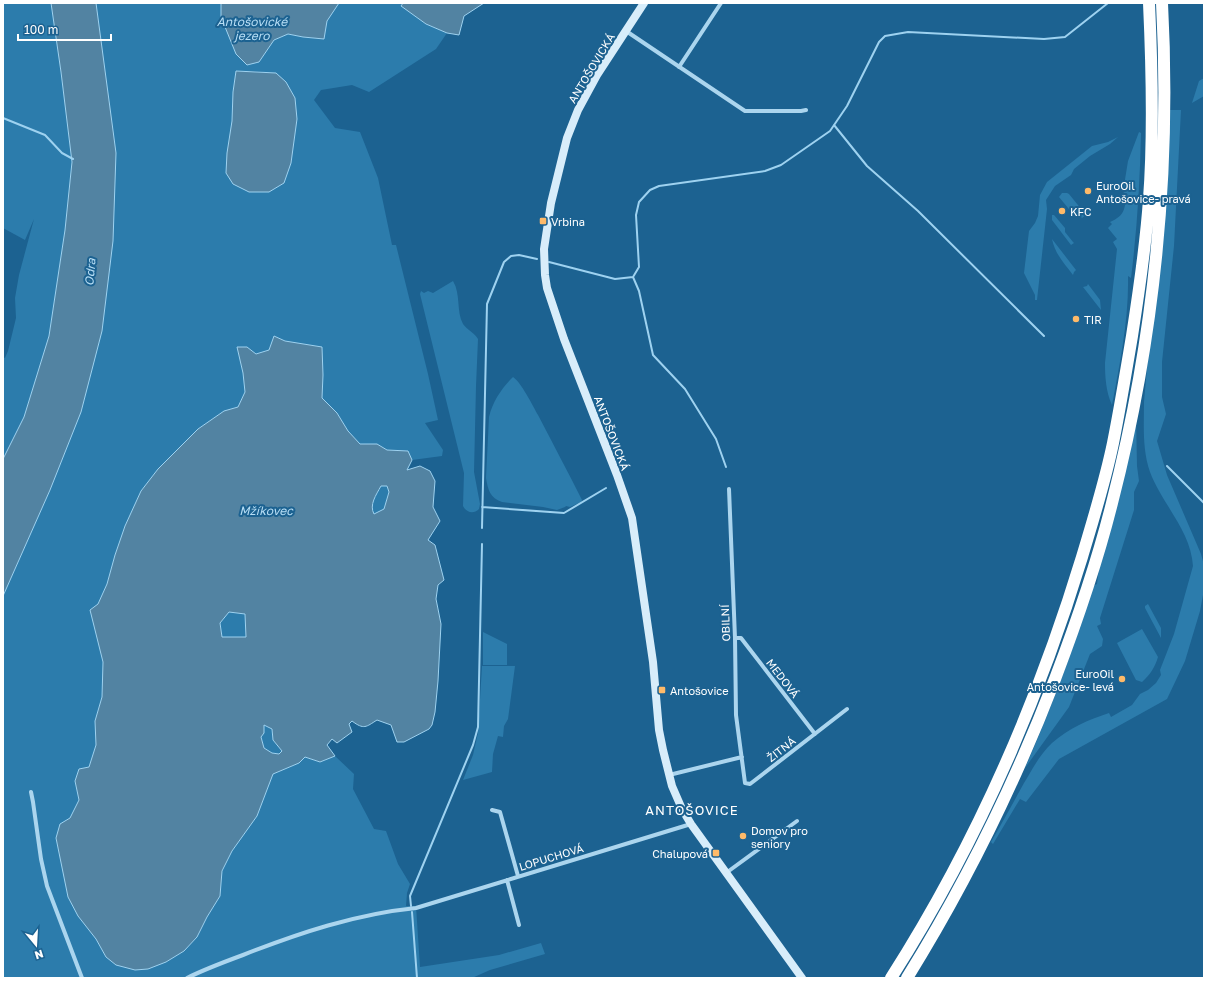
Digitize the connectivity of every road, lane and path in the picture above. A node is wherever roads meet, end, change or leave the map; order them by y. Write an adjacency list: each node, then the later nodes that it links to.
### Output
1 (644, 3): 5 (street, ANTOŠOVICKÁ)
2 (721, 3): 6 (street)
3 (1150, 3): 25 (highway)
4 (1162, 3): 26 (highway)
5 (626, 31): 6 (street); 13 (street, ANTOŠOVICKÁ)
6 (679, 67): 7 (street)
7 (806, 110)
8 (729, 489): 9 (street, OBILNÍ)
9 (735, 638): 11 (street, MEDOVÁ); 12 (street, OBILNÍ)
10 (848, 709): 11 (street, ŽITNÁ)
11 (815, 734): 12 (street, ŽITNÁ)
12 (742, 757): 13 (street)
13 (669, 775): 17 (street, ANTOŠOVICKÁ)
14 (31, 792): 22 (street)
15 (492, 810): 18 (street)
16 (797, 821): 19 (street)
17 (691, 824): 18 (street, LOPUCHOVÁ); 19 (street, ANTOŠOVICKÁ)
18 (518, 876): 20 (street, LOPUCHOVÁ)
19 (728, 876): 24 (street, ANTOŠOVICKÁ)
20 (507, 880): 21 (street); 23 (street, LOPUCHOVÁ)
21 (519, 925)
22 (82, 978)
23 (187, 978)
24 (802, 978)
25 (891, 978)
26 (907, 978)

